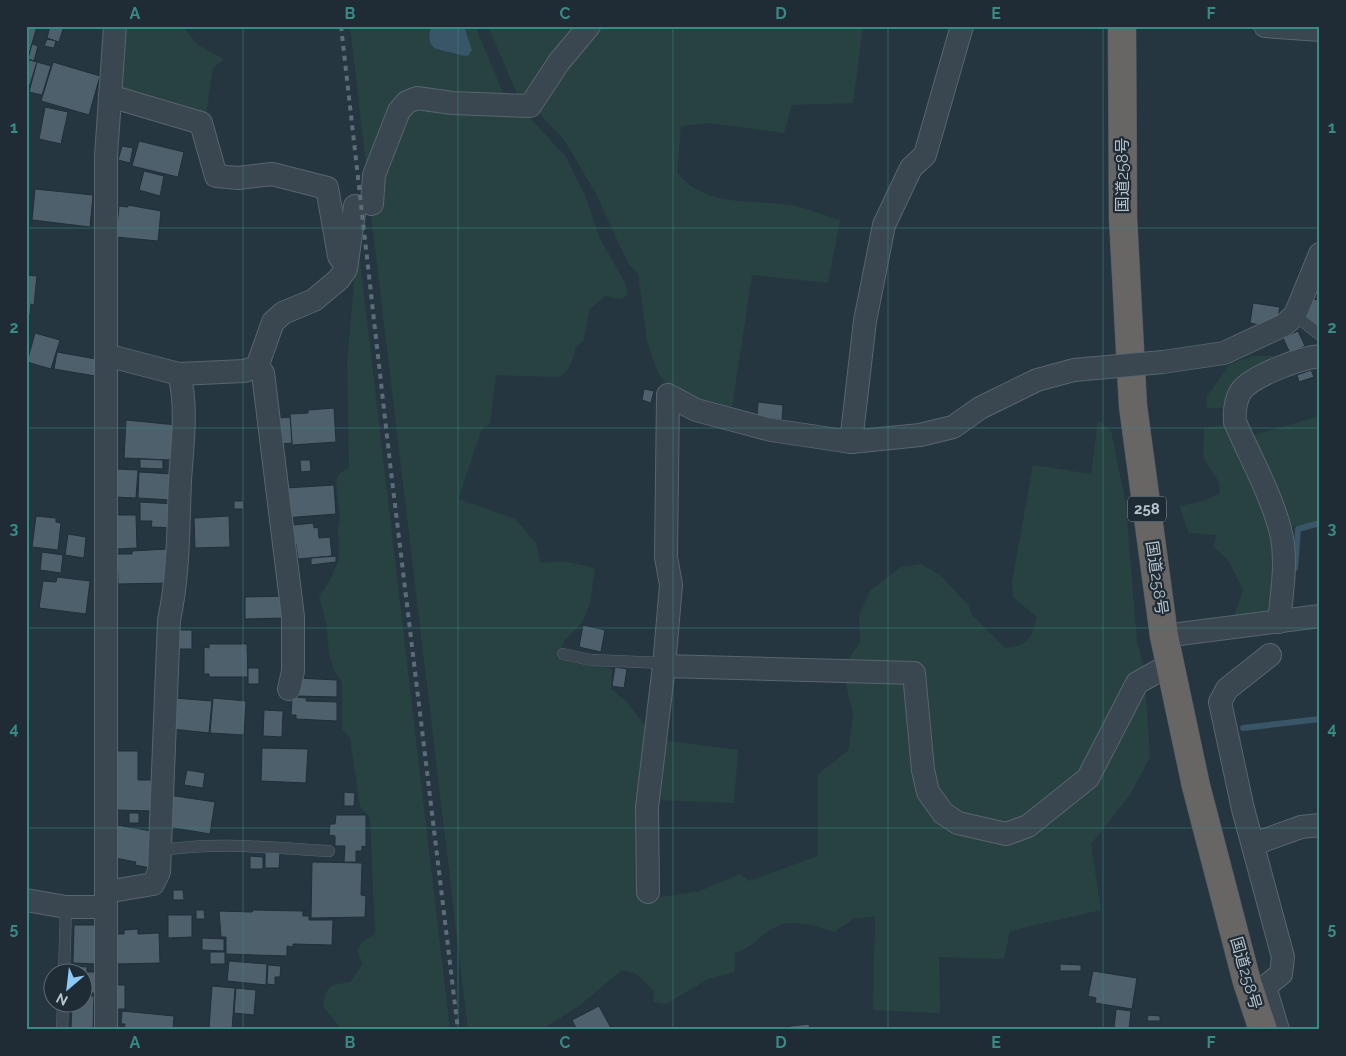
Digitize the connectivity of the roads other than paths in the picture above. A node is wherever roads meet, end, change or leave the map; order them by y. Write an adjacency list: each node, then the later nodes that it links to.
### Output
1 (115, 26): 7 (street)
2 (589, 26): 9 (street)
3 (962, 26): 16 (street)
4 (1122, 26): 19 (highway, 国道258号 / 258)
5 (1265, 26): 6 (street)
6 (1320, 30)
7 (110, 96): 9 (street); 12 (street)
8 (1320, 254): 10 (street)
9 (346, 267): 14 (street)
10 (1295, 315): 11 (lane); 16 (street, bridge)
11 (1320, 335)
12 (106, 355): 15 (street); 30 (street)
13 (1320, 356): 18 (street)
14 (256, 367): 15 (street); 24 (street)
15 (180, 374): 27 (street)
16 (851, 442): 22 (street)
17 (1320, 616): 18 (street)
18 (1279, 622): 19 (street)
19 (1164, 636): 23 (highway, 国道258号 / 258)
20 (563, 654): 22 (lane)
21 (1270, 655): 26 (street)
22 (664, 664): 23 (street); 29 (street)
23 (1171, 664): 37 (highway, 国道258号 / 258)
24 (289, 689)
25 (1320, 825): 26 (street)
26 (1254, 844): 38 (street)
27 (160, 851): 28 (lane); 30 (street)
28 (329, 851)
29 (648, 892)
30 (106, 899): 32 (street); 36 (street)
31 (26, 900): 32 (street)
32 (66, 907): 33 (lane)
33 (64, 964)
34 (63, 1014): 35 (lane)
35 (62, 1030)
36 (106, 1030)
37 (1263, 1030)
38 (1278, 1030)

